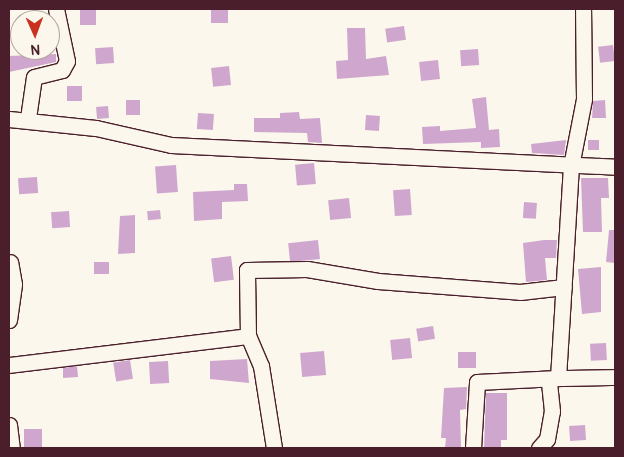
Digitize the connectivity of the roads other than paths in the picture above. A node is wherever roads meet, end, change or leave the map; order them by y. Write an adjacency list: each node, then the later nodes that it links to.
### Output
1 (56, 9): 4 (street)
2 (584, 9): 5 (street)
3 (9, 118): 4 (street)
4 (28, 118): 5 (street)
5 (572, 166): 6 (street); 8 (street)
6 (615, 167)
7 (10, 262): 9 (street)
8 (564, 287): 10 (street); 13 (street)
9 (9, 320)
10 (248, 336): 11 (street); 16 (street)
11 (9, 365)
12 (615, 377): 13 (street)
13 (553, 380): 17 (street); 18 (street)
14 (9, 425): 15 (street)
15 (12, 448)
16 (274, 448)
17 (473, 448)
18 (539, 448)

